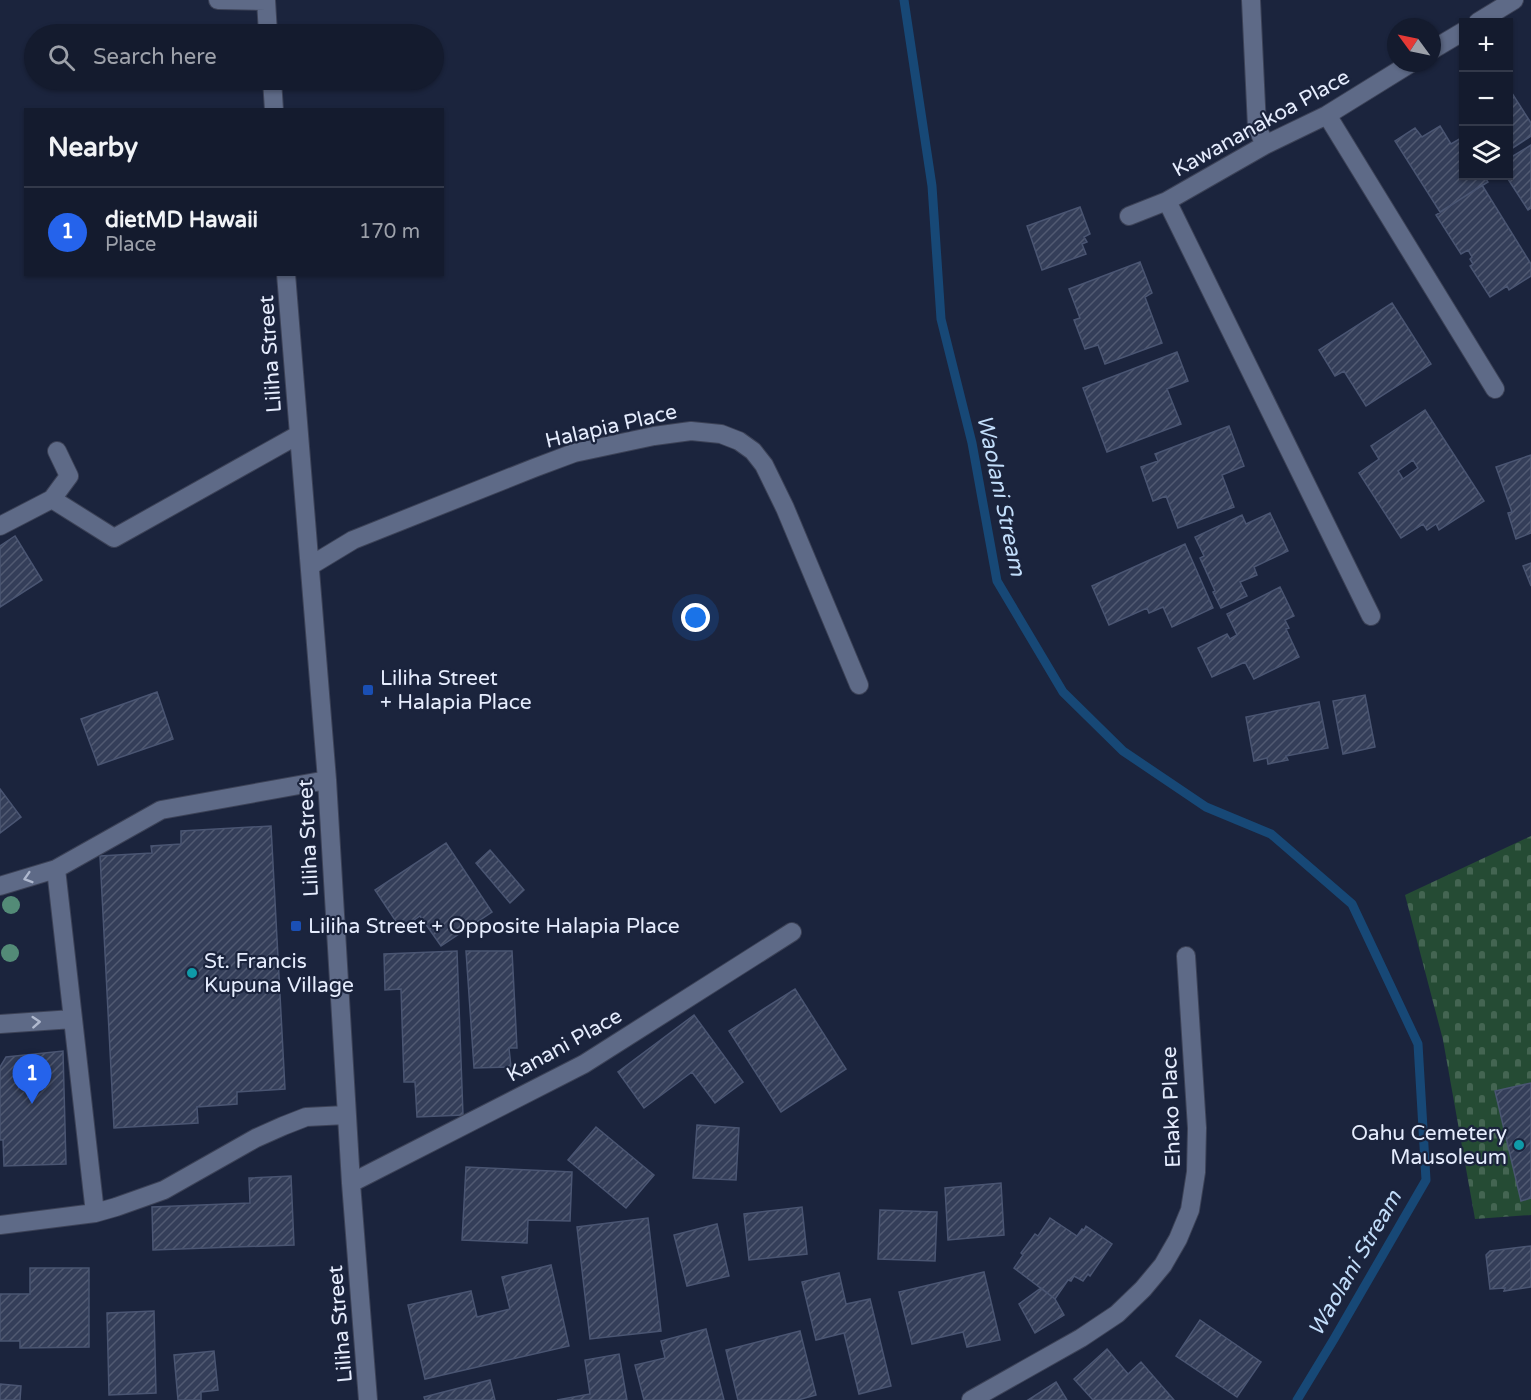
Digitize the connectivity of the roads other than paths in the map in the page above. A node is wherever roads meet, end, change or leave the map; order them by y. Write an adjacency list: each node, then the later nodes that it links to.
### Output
1 (218, 0): 2 (street)
2 (266, 0): 6 (street)
3 (1251, 0): 13 (street)
4 (1514, 0): 5 (street)
5 (1485, 18)
6 (267, 24)
7 (1459, 34): 8 (street)
8 (1441, 45)
9 (1396, 72): 12 (street, Kawananakoa Place)
10 (273, 90): 11 (street)
11 (274, 108)
12 (1327, 115): 13 (street, Kawananakoa Place); 17 (street)
13 (1265, 145): 14 (street, Kawananakoa Place)
14 (1167, 201): 15 (street, Kawananakoa Place); 23 (street)
15 (1129, 216)
16 (286, 276): 18 (street, Liliha Street)
17 (1495, 389)
18 (298, 435): 20 (street); 22 (street, Liliha Street)
19 (57, 451): 20 (street)
20 (52, 499): 21 (street)
21 (0, 526)
22 (310, 566): 24 (street, Halapia Place); 25 (street, Liliha Street)
23 (1371, 616)
24 (859, 685)
25 (327, 780): 26 (street); 32 (street, Liliha Street)
26 (56, 869): 27 (street, one-way to 27); 30 (street)
27 (0, 886)
28 (792, 932): 33 (street, Kanani Place)
29 (1186, 956): 37 (street, Ehako Place)
30 (73, 1019): 31 (street, one-way to 30); 34 (street)
31 (0, 1024)
32 (346, 1115): 33 (street, Liliha Street); 34 (street)
33 (351, 1183): 36 (street, Liliha Street)
34 (95, 1213): 35 (street)
35 (0, 1225)
36 (368, 1400)
37 (971, 1400)

